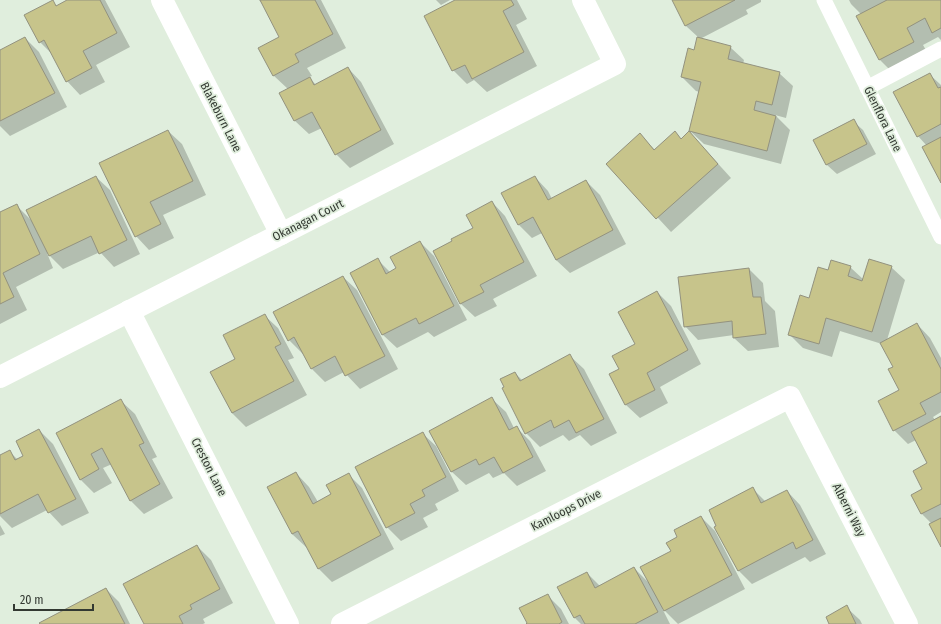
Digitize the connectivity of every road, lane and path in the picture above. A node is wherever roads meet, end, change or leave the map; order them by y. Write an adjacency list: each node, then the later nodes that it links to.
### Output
1 (162, 0): 7 (street, Blakeburn Lane)
2 (583, 0): 7 (street, Okanagan Court)
3 (824, 0): 5 (lane, Glenflora Lane)
4 (941, 49): 5 (lane)
5 (868, 88): 6 (lane, Glenflora Lane)
6 (937, 218): 8 (lane, Glenflora Lane)
7 (281, 234): 9 (street, Okanagan Court)
8 (941, 237)
9 (129, 311): 10 (street, Okanagan Court); 12 (street, Creston Lane)
10 (0, 377)
11 (790, 396): 13 (street, Kamloops Drive); 14 (street, Alberni Way)
12 (288, 624)
13 (342, 624)
14 (907, 624)

